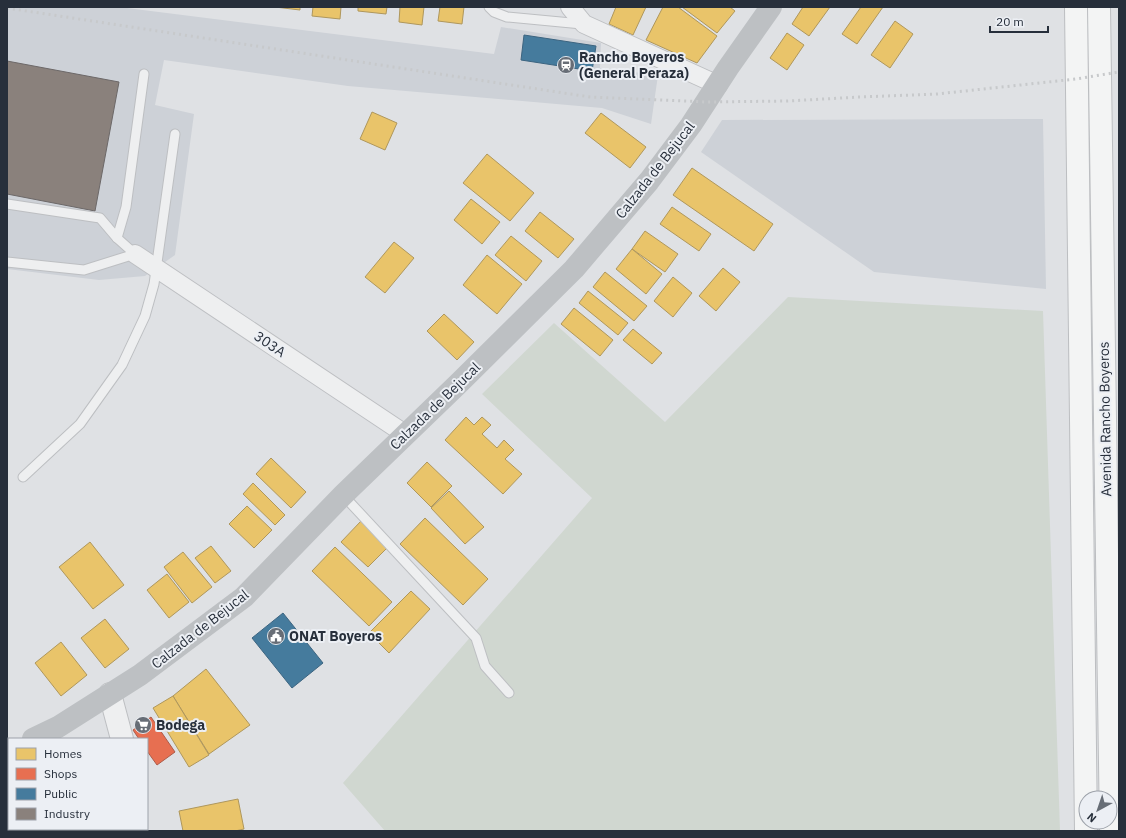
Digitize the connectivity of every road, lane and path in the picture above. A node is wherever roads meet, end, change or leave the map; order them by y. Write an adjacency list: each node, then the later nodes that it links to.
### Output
1 (489, 7): 6 (lane)
2 (570, 7): 6 (street)
3 (771, 7): 8 (main road, Calzada de Bejucal)
4 (1076, 7): 22 (main road, Avenida Rancho Boyeros)
5 (1100, 7): 23 (main road, Avenida Rancho Boyeros)
6 (584, 24): 8 (street)
7 (144, 74): 11 (lane)
8 (718, 85): 15 (main road, Calzada de Bejucal)
9 (176, 134): 14 (lane)
10 (7, 204): 11 (lane)
11 (117, 238): 12 (lane)
12 (135, 254): 13 (lane); 14 (street, 303A)
13 (7, 262)
14 (156, 268): 15 (street, 303A); 16 (lane)
15 (406, 434): 17 (main road, Calzada de Bejucal)
16 (22, 477)
17 (343, 495): 18 (lane); 19 (main road, Calzada de Bejucal)
18 (509, 693)
19 (110, 694): 20 (main road, Calzada de Bejucal); 21 (street)
20 (35, 738)
21 (122, 738)
22 (1086, 831)
23 (1111, 831)

